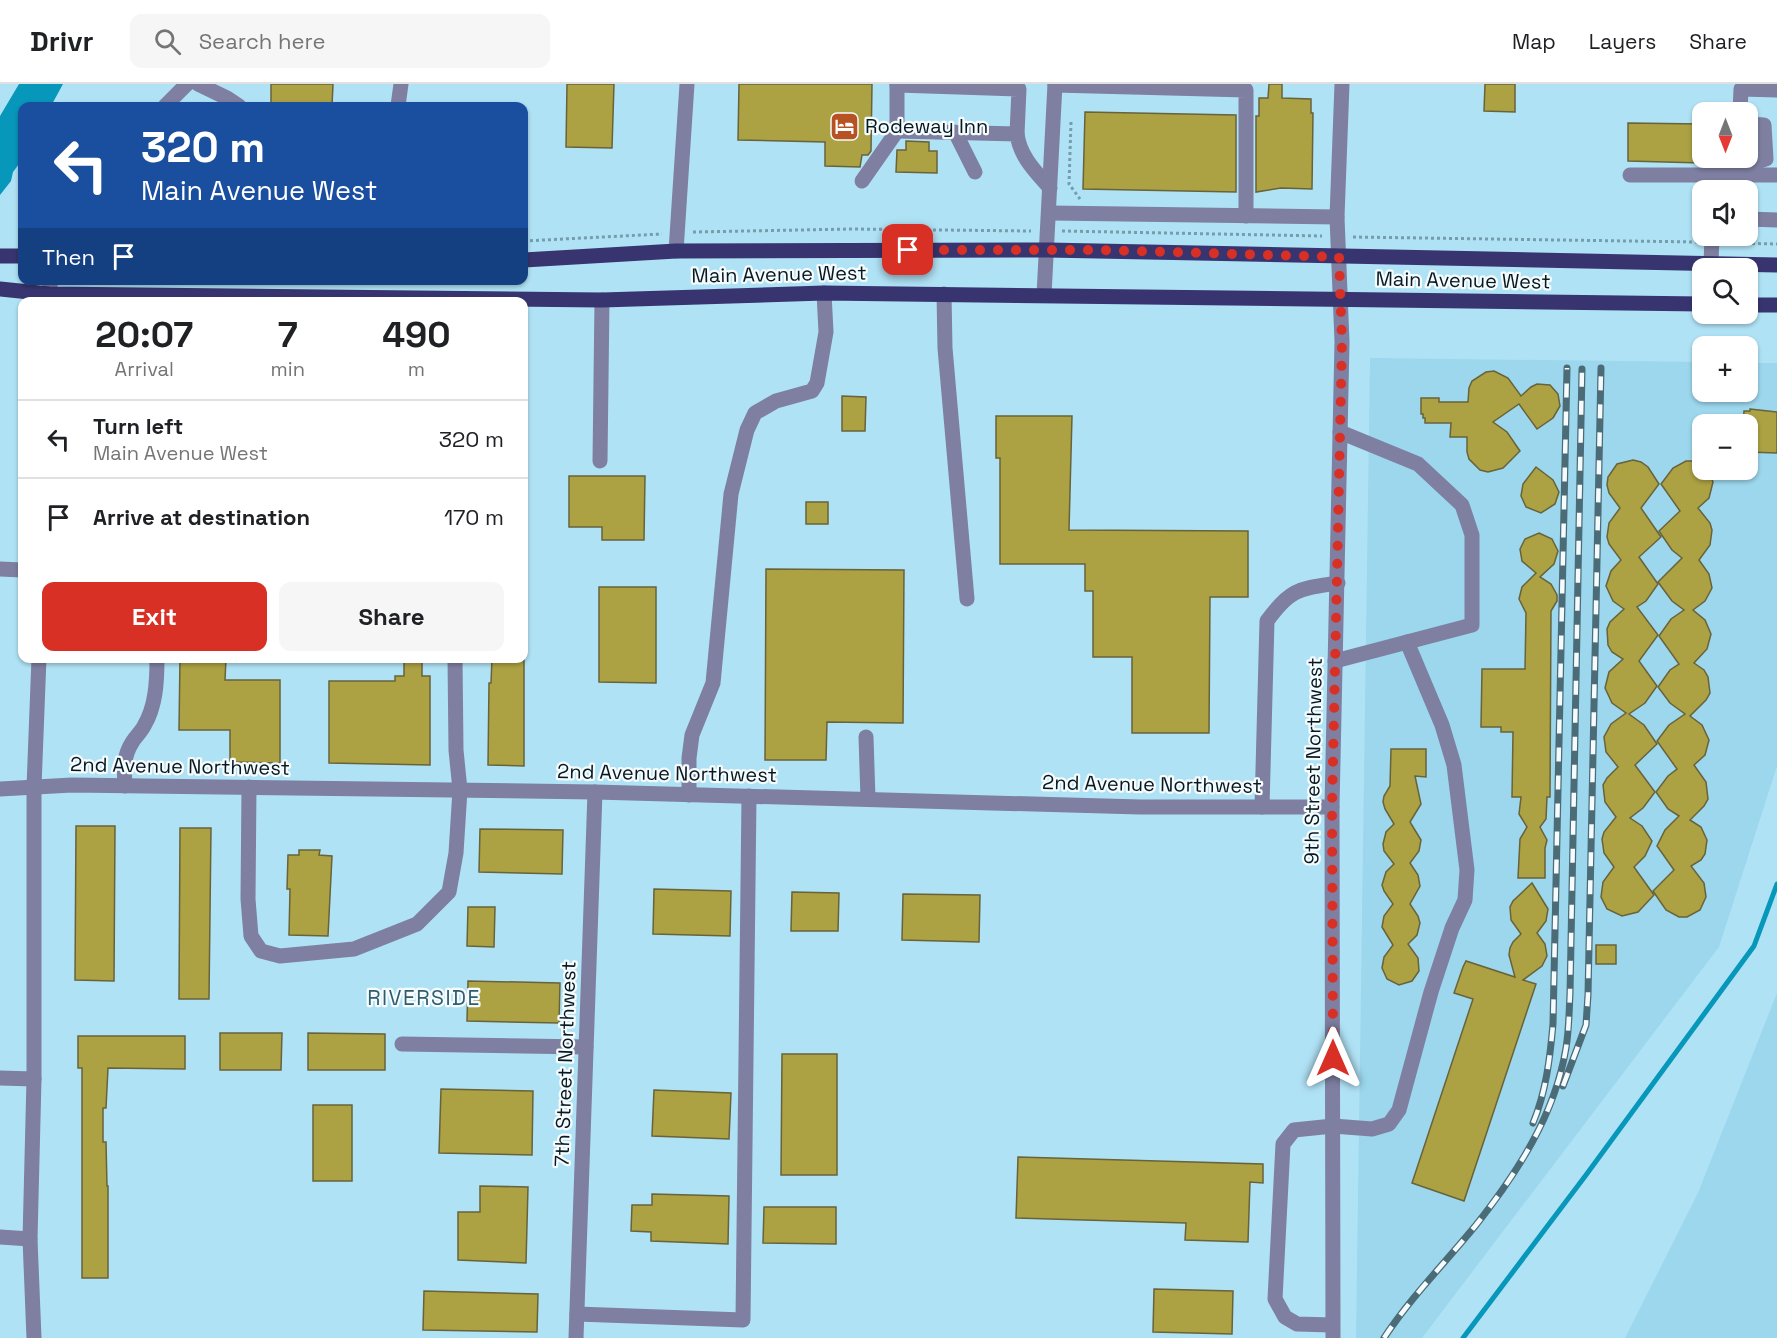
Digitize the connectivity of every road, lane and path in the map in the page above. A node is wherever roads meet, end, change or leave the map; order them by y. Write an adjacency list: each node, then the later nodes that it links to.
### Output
1 (187, 84): 12 (street)
2 (198, 84): 13 (street)
3 (400, 84): 14 (street)
4 (687, 84): 36 (street)
5 (897, 84): 9 (street); 18 (street)
6 (1342, 84): 32 (street, 9th Street Northwest)
7 (1055, 85): 8 (street); 28 (street)
8 (1112, 85): 10 (street)
9 (1019, 86): 20 (street)
10 (1237, 87): 31 (street)
11 (1777, 90): 15 (street)
12 (169, 102)
13 (233, 102)
14 (398, 102)
15 (1740, 102)
16 (1071, 118): 29 (path)
17 (1758, 125): 21 (street)
18 (897, 131): 19 (street); 27 (street)
19 (955, 132): 20 (street); 24 (street)
20 (1017, 135): 28 (street)
21 (1758, 161)
22 (1724, 168): 25 (street)
23 (1743, 168): 26 (street)
24 (975, 172)
25 (1630, 175)
26 (1777, 175)
27 (862, 181)
28 (1050, 189): 30 (street)
29 (1082, 205)
30 (1050, 213): 31 (street); 35 (street)
31 (1246, 216): 32 (street)
32 (1337, 218): 39 (street, 9th Street Northwest)
33 (1758, 219): 34 (street)
34 (1777, 220)
35 (1048, 250): 36 (main road, Main Avenue West); 39 (main road, Main Avenue West); 48 (street)
36 (676, 251): 40 (main road, Main Avenue West)
37 (0, 256): 38 (main road)
38 (18, 256)
39 (1339, 257): 41 (main road, Main Avenue West); 50 (street, 9th Street Northwest)
40 (528, 260)
41 (1692, 264)
42 (1758, 265): 43 (main road, Main Avenue West)
43 (1777, 265)
44 (0, 289): 45 (main road, Main Avenue West)
45 (49, 292): 49 (main road, Main Avenue West)
46 (824, 293): 47 (main road, Main Avenue West); 52 (main road, Main Avenue West); 74 (street)
47 (944, 294): 48 (main road, Main Avenue West); 61 (street)
48 (1044, 295): 50 (main road, Main Avenue West)
49 (180, 297)
50 (1341, 299): 53 (main road, Main Avenue West); 56 (street, 9th Street Northwest)
51 (528, 300): 52 (main road, Main Avenue West)
52 (602, 300): 57 (street)
53 (1692, 304)
54 (1758, 305): 55 (main road)
55 (1777, 305)
56 (1340, 432): 60 (street, 9th Street Northwest); 62 (street)
57 (600, 461)
58 (0, 569): 59 (street)
59 (18, 570)
60 (1338, 583): 63 (street, 9th Street Northwest); 77 (street)
61 (967, 599)
62 (1407, 642): 63 (street); 83 (street)
63 (1335, 661): 78 (street, 9th Street Northwest)
64 (39, 663): 69 (street)
65 (157, 663): 68 (street)
66 (455, 663): 72 (street)
67 (866, 737): 76 (street)
68 (125, 786): 69 (street, 2nd Avenue Northwest); 70 (street, 2nd Avenue Northwest)
69 (34, 787): 71 (street, 2nd Avenue Northwest); 82 (street)
70 (249, 788): 72 (street, 2nd Avenue Northwest); 72 (street)
71 (0, 789)
72 (460, 790): 73 (street, 2nd Avenue Northwest)
73 (595, 792): 74 (street, 2nd Avenue Northwest); 80 (street, 7th Street Northwest)
74 (688, 795): 75 (street, 2nd Avenue Northwest)
75 (749, 796): 76 (street, 2nd Avenue Northwest); 86 (street)
76 (868, 799): 77 (street, 2nd Avenue Northwest)
77 (1262, 807): 78 (street, 2nd Avenue Northwest)
78 (1332, 807): 83 (street, 9th Street Northwest)
79 (402, 1044): 80 (street)
80 (586, 1047): 86 (street, 7th Street Northwest)
81 (0, 1078): 82 (street)
82 (34, 1079): 85 (street)
83 (1333, 1126): 87 (street, 9th Street Northwest); 87 (street)
84 (0, 1237): 85 (street)
85 (30, 1239): 88 (street)
86 (577, 1314): 89 (street, 7th Street Northwest)
87 (1332, 1331)
88 (34, 1338)
89 (576, 1338)

